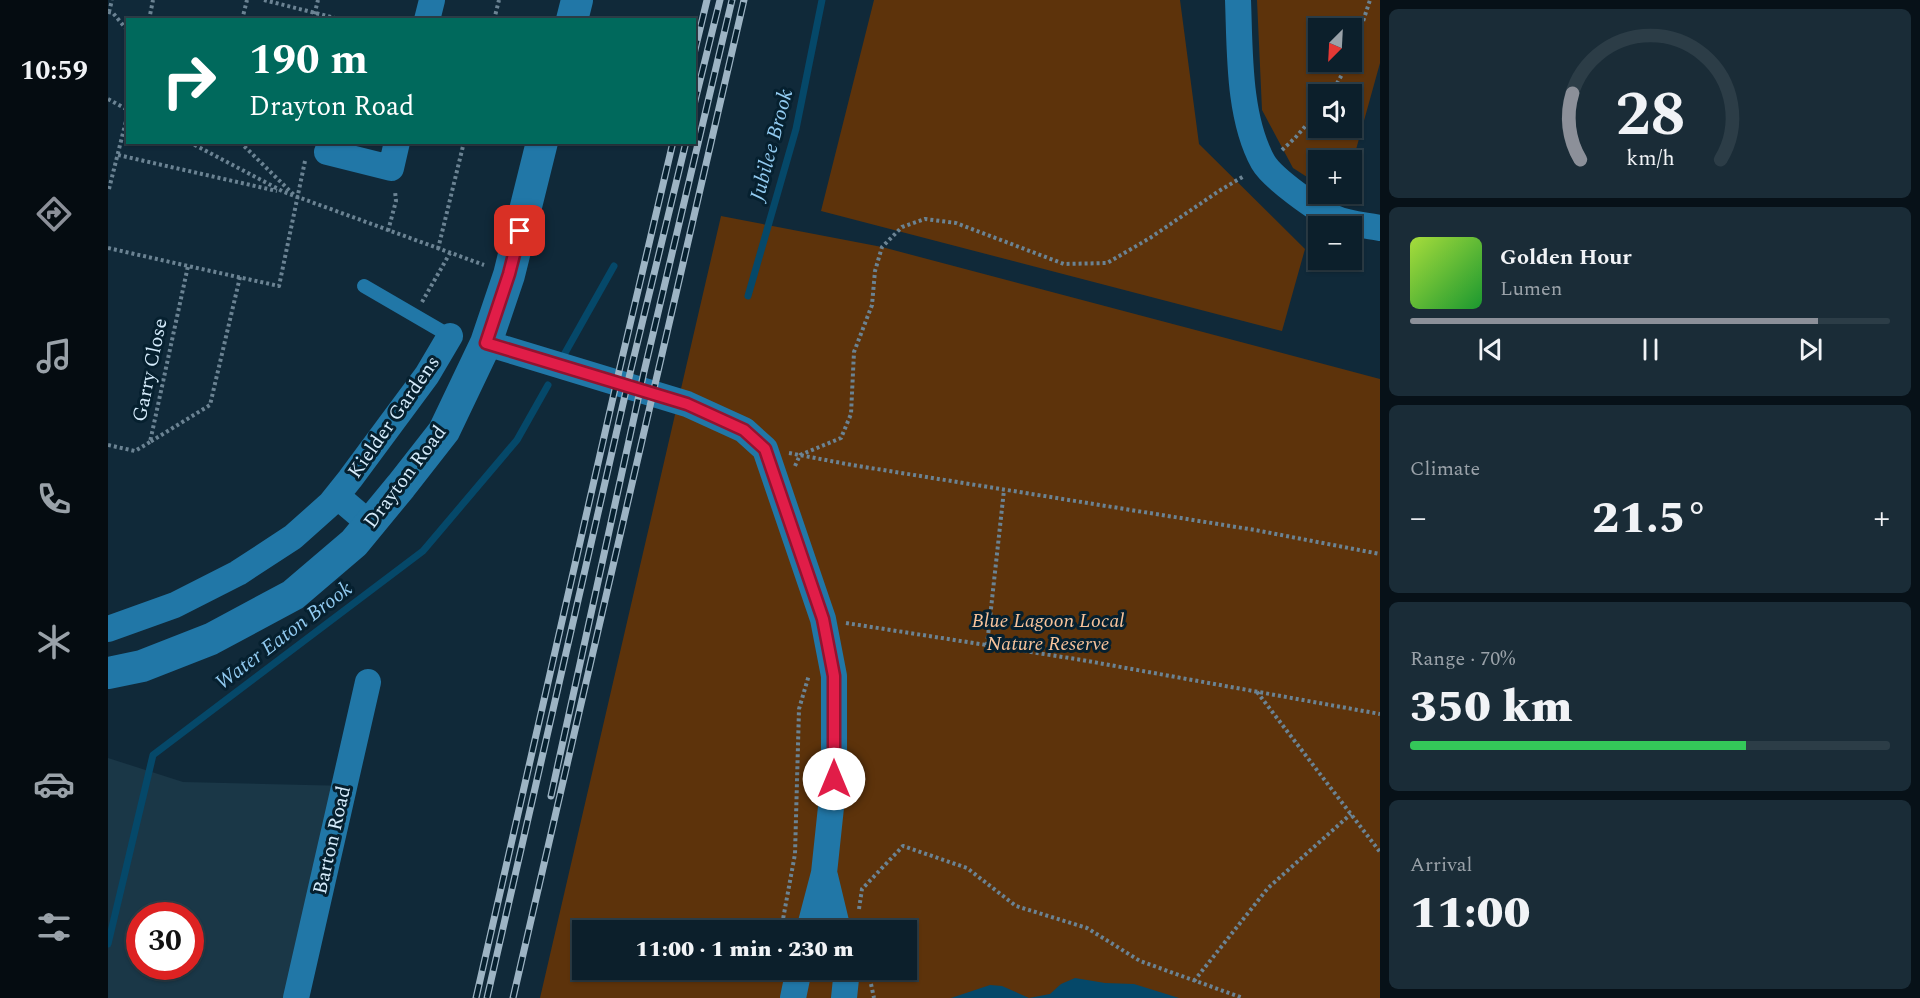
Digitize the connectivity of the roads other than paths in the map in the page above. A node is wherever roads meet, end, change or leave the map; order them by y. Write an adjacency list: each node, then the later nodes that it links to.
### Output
1 (432, 0): 4 (street)
2 (577, 0): 5 (street)
3 (1238, 0): 9 (street)
4 (428, 18)
5 (572, 18)
6 (397, 144): 8 (street)
7 (542, 144): 12 (street, Drayton Road)
8 (317, 154)
9 (1380, 228)
10 (364, 286): 11 (lane)
11 (450, 336): 13 (street, Kielder Gardens)
12 (486, 343): 14 (street, Drayton Road); 18 (street)
13 (337, 495): 14 (street, Kielder Gardens); 15 (street, Kielder Gardens)
14 (370, 524): 16 (street, Drayton Road)
15 (108, 629)
16 (108, 673)
17 (368, 682): 23 (street, Barton Road)
18 (824, 873): 19 (street); 20 (street)
19 (812, 920)
20 (846, 920)
21 (797, 980): 24 (street)
22 (846, 980): 25 (street)
23 (296, 998)
24 (793, 998)
25 (844, 998)

